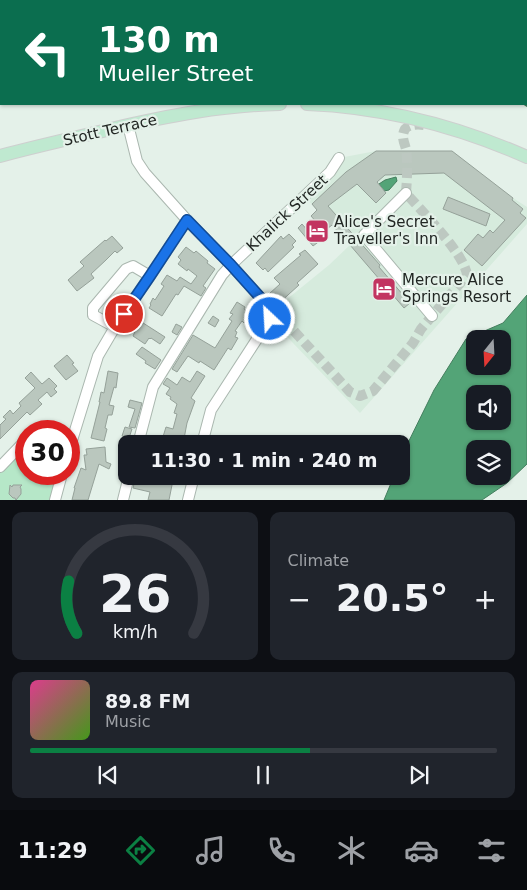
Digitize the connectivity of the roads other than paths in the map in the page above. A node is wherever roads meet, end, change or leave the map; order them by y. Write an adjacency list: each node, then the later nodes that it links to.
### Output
1 (255, 105): 3 (main road, Stott Terrace)
2 (334, 105): 5 (main road)
3 (128, 125): 4 (main road, Stott Terrace); 8 (street)
4 (0, 156)
5 (527, 157)
6 (339, 158): 9 (street, Khalick Street)
7 (406, 193): 11 (street)
8 (187, 220): 9 (street); 10 (street)
9 (231, 265): 14 (street, Khalick Street); 15 (street)
10 (150, 276): 12 (street); 12 (street)
11 (432, 316)
12 (114, 327): 13 (street)
13 (76, 420)
14 (140, 435)
15 (204, 435)
16 (15, 451): 17 (street)
17 (0, 467)
18 (59, 485): 21 (street)
19 (127, 485): 22 (street)
20 (192, 485): 23 (street)
21 (55, 500)
22 (123, 500)
23 (188, 500)

